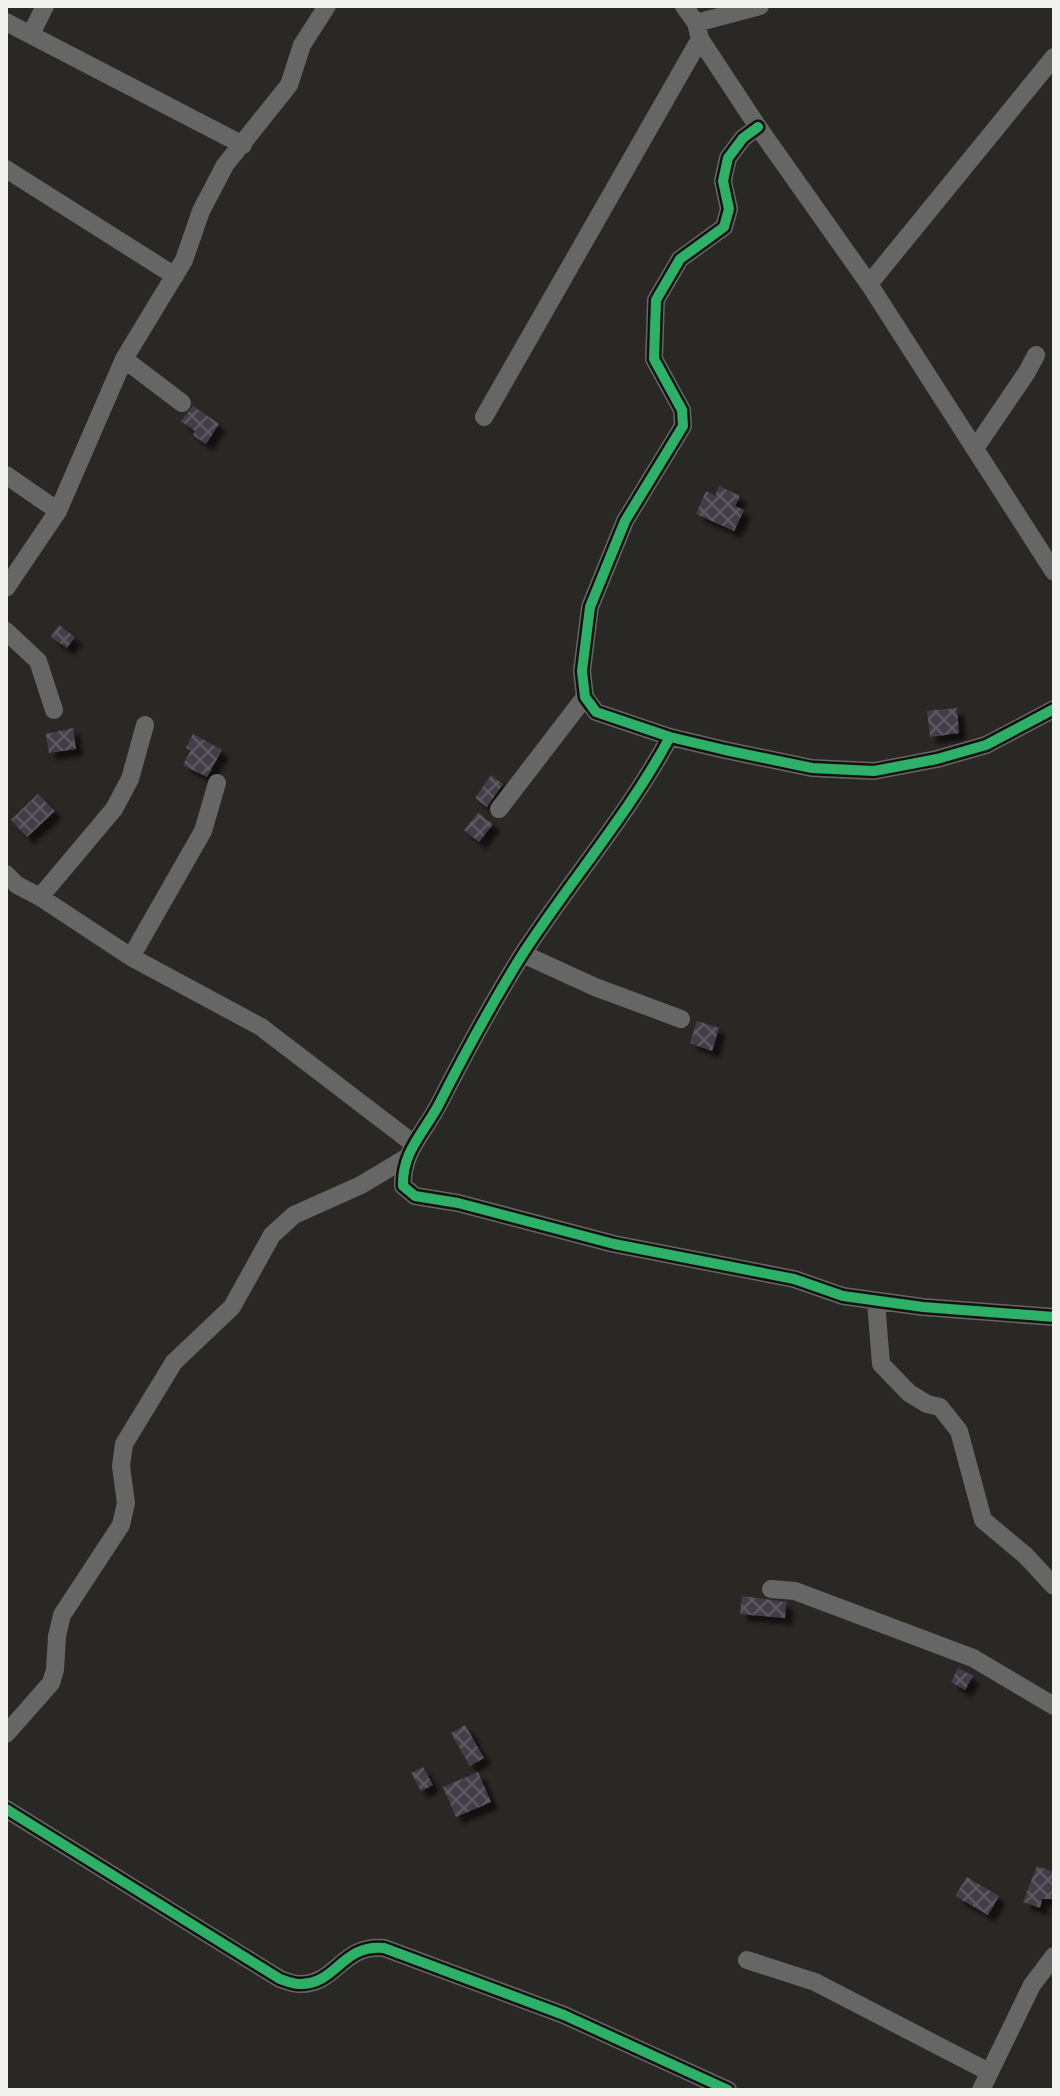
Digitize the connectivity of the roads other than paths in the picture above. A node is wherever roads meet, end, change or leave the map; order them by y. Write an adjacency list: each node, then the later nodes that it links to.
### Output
1 (45, 6): 7 (street)
2 (327, 6): 10 (street)
3 (684, 6): 6 (street)
4 (760, 6): 6 (street)
5 (6, 22): 7 (street)
6 (698, 31): 9 (street); 17 (street)
7 (31, 34): 10 (street)
8 (1054, 57): 13 (street)
9 (758, 127): 13 (street); 24 (street)
10 (243, 145): 12 (street)
11 (6, 169): 12 (street)
12 (175, 276): 15 (street)
13 (869, 284): 18 (street)
14 (1036, 355): 18 (street)
15 (124, 359): 16 (street); 20 (street)
16 (182, 403)
17 (484, 417)
18 (976, 447): 21 (street)
19 (6, 475): 20 (street)
20 (58, 511): 22 (street)
21 (1054, 572)
22 (6, 588)
23 (6, 631): 26 (street)
24 (585, 697): 28 (street); 30 (street)
25 (1054, 709): 28 (street)
26 (54, 710)
27 (145, 725): 32 (street)
28 (670, 737): 33 (street)
29 (217, 783): 34 (street)
30 (499, 809)
31 (6, 874): 32 (street)
32 (40, 897): 34 (street)
33 (523, 954): 35 (street); 36 (street)
34 (131, 957): 36 (street)
35 (681, 1019)
36 (410, 1151): 37 (street); 42 (street)
37 (876, 1302): 38 (street); 39 (street)
38 (1054, 1317)
39 (1054, 1586)
40 (771, 1589): 41 (street)
41 (1054, 1706)
42 (6, 1734)
43 (6, 1809): 47 (street)
44 (1054, 1956): 46 (street)
45 (747, 1960): 46 (street)
46 (989, 2072): 48 (street)
47 (728, 2090)
48 (981, 2090)

